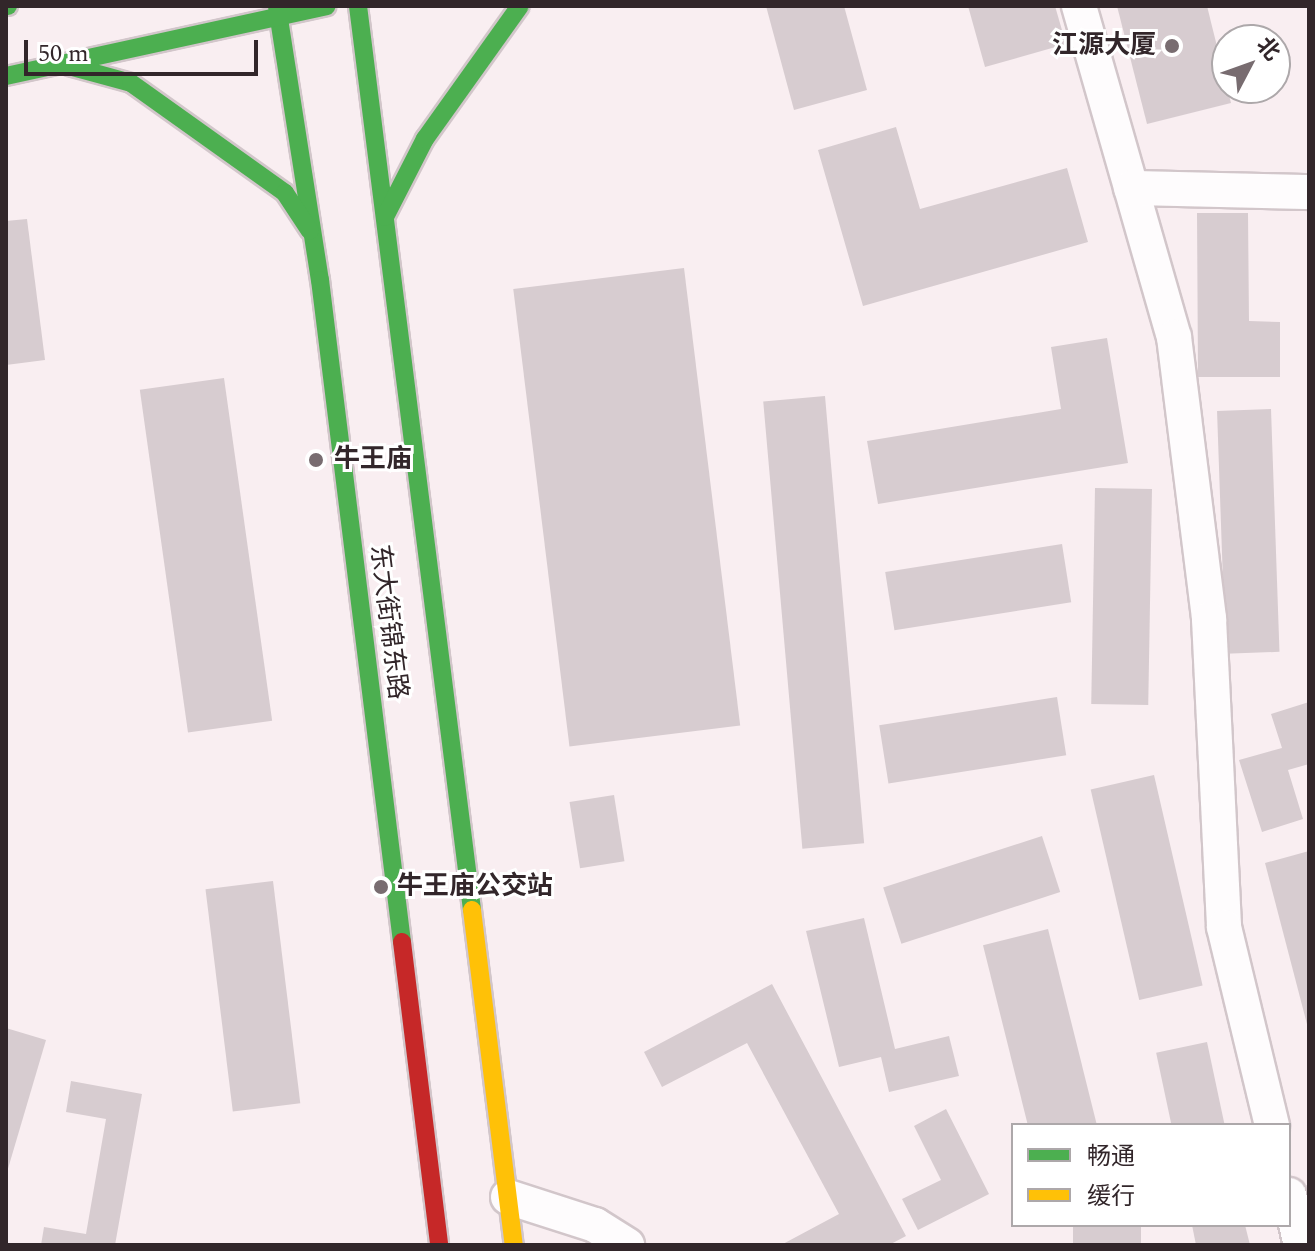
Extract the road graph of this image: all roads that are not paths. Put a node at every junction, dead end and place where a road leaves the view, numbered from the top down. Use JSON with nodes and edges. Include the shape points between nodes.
{"nodes":[{"id":1,"x":326,"y":6,"type":"edge"},
{"id":2,"x":358,"y":6,"type":"edge"},
{"id":3,"x":520,"y":6,"type":"edge"},
{"id":4,"x":1079,"y":6,"type":"edge"},
{"id":5,"x":278,"y":12,"type":"edge"},
{"id":6,"x":63,"y":64,"type":"junction"},
{"id":7,"x":6,"y":76,"type":"edge"},
{"id":8,"x":1131,"y":188,"type":"junction"},
{"id":9,"x":1309,"y":192,"type":"edge"},
{"id":10,"x":385,"y":217,"type":"junction"},
{"id":11,"x":312,"y":234,"type":"junction"},
{"id":12,"x":1272,"y":1123,"type":"edge"},
{"id":13,"x":508,"y":1197,"type":"junction"},
{"id":14,"x":1291,"y":1203,"type":"edge"},
{"id":15,"x":439,"y":1245,"type":"edge"},
{"id":16,"x":514,"y":1245,"type":"edge"},
{"id":17,"x":627,"y":1245,"type":"edge"},
{"id":18,"x":1301,"y":1245,"type":"edge"}],
"edges":[{"from":1,"to":5,"type":"main road"},
{"from":2,"to":10,"type":"main road","name":"东大街锦东路"},
{"from":3,"to":10,"type":"main road","via":[[425,139]]},
{"from":4,"to":8,"type":"street"},
{"from":5,"to":6,"type":"main road"},
{"from":5,"to":11,"type":"main road","name":"东大街锦东路"},
{"from":6,"to":7,"type":"main road"},
{"from":6,"to":11,"type":"main road","via":[[131,83],[285,193]]},
{"from":8,"to":9,"type":"street"},
{"from":8,"to":12,"type":"street","via":[[1174,337],[1209,619],[1224,927]]},
{"from":10,"to":13,"type":"main road","name":"东大街锦东路"},
{"from":11,"to":15,"type":"main road","name":"东大街锦东路"},
{"from":13,"to":16,"type":"main road","name":"东大街锦东路"},
{"from":13,"to":17,"type":"street","via":[[595,1225]]},
{"from":14,"to":18,"type":"street"}]}
